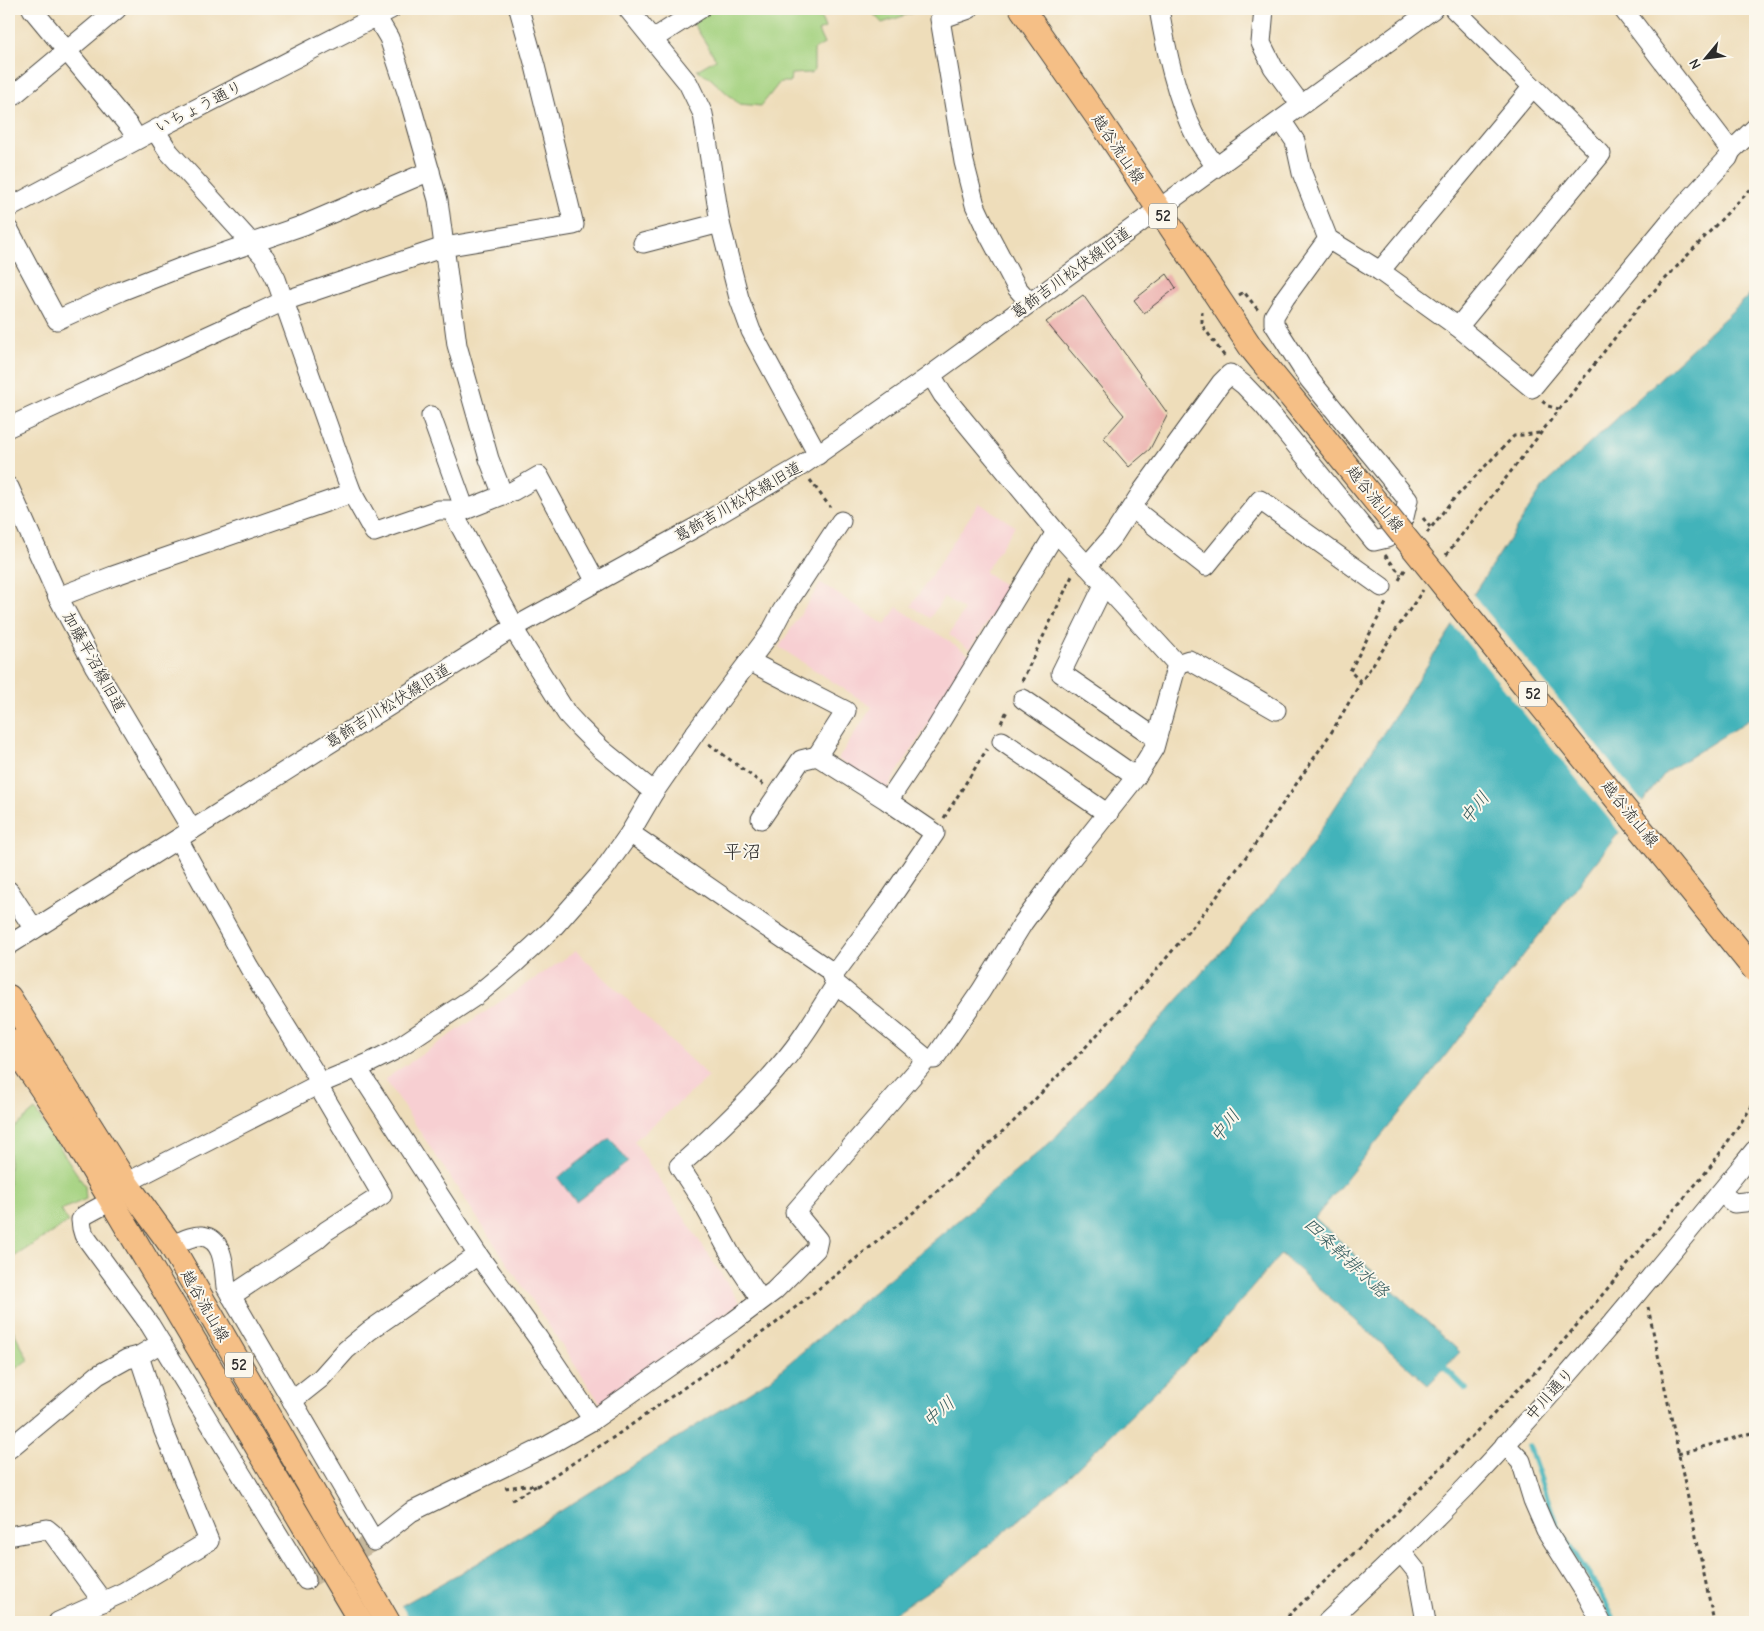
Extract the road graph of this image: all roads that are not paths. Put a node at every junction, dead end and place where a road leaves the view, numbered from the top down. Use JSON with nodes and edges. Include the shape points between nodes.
{"nodes":[{"id":1,"x":32,"y":9,"type":"edge"},
{"id":2,"x":117,"y":9,"type":"edge"},
{"id":3,"x":519,"y":9,"type":"edge"},
{"id":4,"x":628,"y":9,"type":"edge"},
{"id":5,"x":700,"y":9,"type":"edge"},
{"id":6,"x":969,"y":9,"type":"edge"},
{"id":7,"x":1022,"y":9,"type":"edge"},
{"id":8,"x":1159,"y":9,"type":"edge"},
{"id":9,"x":1264,"y":9,"type":"edge"},
{"id":10,"x":1434,"y":9,"type":"edge"},
{"id":11,"x":1454,"y":9,"type":"edge"},
{"id":12,"x":1623,"y":9,"type":"edge"},
{"id":13,"x":384,"y":13,"type":"edge"},
{"id":14,"x":653,"y":39,"type":"junction"},
{"id":15,"x":67,"y":51,"type":"junction"},
{"id":16,"x":1532,"y":88,"type":"junction"},
{"id":17,"x":9,"y":99,"type":"edge"},
{"id":18,"x":1301,"y":105,"type":"junction"},
{"id":19,"x":1282,"y":120,"type":"junction"},
{"id":20,"x":1755,"y":128,"type":"edge"},
{"id":21,"x":155,"y":130,"type":"junction"},
{"id":22,"x":137,"y":139,"type":"junction"},
{"id":23,"x":1731,"y":151,"type":"junction"},
{"id":24,"x":1216,"y":168,"type":"junction"},
{"id":25,"x":430,"y":171,"type":"junction"},
{"id":26,"x":9,"y":208,"type":"edge"},
{"id":27,"x":1159,"y":209,"type":"junction"},
{"id":28,"x":720,"y":223,"type":"junction"},
{"id":29,"x":9,"y":230,"type":"edge"},
{"id":30,"x":1328,"y":239,"type":"junction"},
{"id":31,"x":252,"y":243,"type":"junction"},
{"id":32,"x":643,"y":243,"type":"dead end"},
{"id":33,"x":444,"y":247,"type":"junction"},
{"id":34,"x":1380,"y":271,"type":"junction"},
{"id":35,"x":284,"y":301,"type":"junction"},
{"id":36,"x":1030,"y":303,"type":"junction"},
{"id":37,"x":1458,"y":327,"type":"junction"},
{"id":38,"x":931,"y":375,"type":"junction"},
{"id":39,"x":431,"y":416,"type":"dead end"},
{"id":40,"x":9,"y":427,"type":"edge"},
{"id":41,"x":818,"y":455,"type":"junction"},
{"id":42,"x":9,"y":487,"type":"edge"},
{"id":43,"x":352,"y":493,"type":"junction"},
{"id":44,"x":503,"y":495,"type":"junction"},
{"id":45,"x":1132,"y":508,"type":"junction"},
{"id":46,"x":458,"y":511,"type":"junction"},
{"id":47,"x":841,"y":521,"type":"road end"},
{"id":48,"x":1056,"y":532,"type":"junction"},
{"id":49,"x":1087,"y":566,"type":"junction"},
{"id":50,"x":596,"y":582,"type":"junction"},
{"id":51,"x":1104,"y":585,"type":"junction"},
{"id":52,"x":1382,"y":587,"type":"dead end"},
{"id":53,"x":58,"y":597,"type":"junction"},
{"id":54,"x":514,"y":627,"type":"junction"},
{"id":55,"x":749,"y":661,"type":"junction"},
{"id":56,"x":1177,"y":664,"type":"junction"},
{"id":57,"x":1023,"y":700,"type":"dead end"},
{"id":58,"x":1276,"y":710,"type":"dead end"},
{"id":59,"x":1156,"y":738,"type":"junction"},
{"id":60,"x":1002,"y":741,"type":"dead end"},
{"id":61,"x":817,"y":756,"type":"junction"},
{"id":62,"x":1136,"y":778,"type":"junction"},
{"id":63,"x":654,"y":792,"type":"junction"},
{"id":64,"x":888,"y":802,"type":"junction"},
{"id":65,"x":1108,"y":814,"type":"junction"},
{"id":66,"x":761,"y":818,"type":"dead end"},
{"id":67,"x":630,"y":833,"type":"junction"},
{"id":68,"x":185,"y":834,"type":"junction"},
{"id":69,"x":9,"y":891,"type":"edge"},
{"id":70,"x":34,"y":929,"type":"junction"},
{"id":71,"x":9,"y":945,"type":"edge"},
{"id":72,"x":1755,"y":970,"type":"edge"},
{"id":73,"x":834,"y":980,"type":"junction"},
{"id":74,"x":9,"y":998,"type":"edge"},
{"id":75,"x":9,"y":1040,"type":"edge"},
{"id":76,"x":927,"y":1059,"type":"junction"},
{"id":77,"x":356,"y":1068,"type":"junction"},
{"id":78,"x":319,"y":1083,"type":"junction"},
{"id":79,"x":1755,"y":1150,"type":"edge"},
{"id":80,"x":126,"y":1183,"type":"junction"},
{"id":81,"x":1720,"y":1193,"type":"junction"},
{"id":82,"x":111,"y":1201,"type":"junction"},
{"id":83,"x":1755,"y":1201,"type":"edge"},
{"id":84,"x":171,"y":1245,"type":"junction"},
{"id":85,"x":478,"y":1255,"type":"junction"},
{"id":86,"x":231,"y":1296,"type":"junction"},
{"id":87,"x":761,"y":1300,"type":"junction"},
{"id":88,"x":162,"y":1343,"type":"junction"},
{"id":89,"x":139,"y":1356,"type":"junction"},
{"id":90,"x":292,"y":1401,"type":"junction"},
{"id":91,"x":593,"y":1420,"type":"junction"},
{"id":92,"x":1505,"y":1444,"type":"junction"},
{"id":93,"x":9,"y":1449,"type":"edge"},
{"id":94,"x":9,"y":1536,"type":"edge"},
{"id":95,"x":1401,"y":1552,"type":"junction"},
{"id":96,"x":306,"y":1580,"type":"dead end"},
{"id":97,"x":102,"y":1602,"type":"junction"},
{"id":98,"x":58,"y":1622,"type":"edge"},
{"id":99,"x":361,"y":1622,"type":"edge"},
{"id":100,"x":388,"y":1622,"type":"edge"},
{"id":101,"x":1327,"y":1622,"type":"edge"},
{"id":102,"x":1426,"y":1622,"type":"edge"},
{"id":103,"x":1601,"y":1622,"type":"edge"}],
"edges":[{"from":1,"to":15,"type":"street"},
{"from":2,"to":15,"type":"street"},
{"from":3,"to":33,"type":"street","via":[[574,225]]},
{"from":4,"to":14,"type":"street"},
{"from":5,"to":14,"type":"street"},
{"from":6,"to":36,"type":"street","via":[[940,18],[964,162],[975,205],[989,235],[1017,288]]},
{"from":7,"to":27,"type":"main road","name":"越谷流山線","number":"52"},
{"from":8,"to":24,"type":"street","via":[[1181,98],[1195,135]]},
{"from":9,"to":18,"type":"street","via":[[1261,43],[1273,67]]},
{"from":10,"to":18,"type":"street","name":"葛飾吉川松伏線旧道"},
{"from":11,"to":16,"type":"street"},
{"from":12,"to":23,"type":"street"},
{"from":13,"to":21,"type":"street","name":"いちょう通り"},
{"from":13,"to":25,"type":"street"},
{"from":14,"to":28,"type":"street","via":[[688,83],[703,114]]},
{"from":15,"to":17,"type":"street"},
{"from":15,"to":22,"type":"street"},
{"from":16,"to":34,"type":"street"},
{"from":16,"to":37,"type":"street","via":[[1601,154]]},
{"from":18,"to":19,"type":"street","name":"葛飾吉川松伏線旧道"},
{"from":19,"to":24,"type":"street","name":"葛飾吉川松伏線旧道"},
{"from":19,"to":30,"type":"street","via":[[1295,141],[1302,173]]},
{"from":20,"to":23,"type":"street"},
{"from":21,"to":22,"type":"street","name":"いちょう通り"},
{"from":21,"to":31,"type":"street","via":[[169,152]]},
{"from":22,"to":26,"type":"street","name":"いちょう通り"},
{"from":23,"to":37,"type":"street","via":[[1532,388]]},
{"from":24,"to":27,"type":"street","name":"葛飾吉川松伏線旧道"},
{"from":25,"to":31,"type":"street"},
{"from":25,"to":33,"type":"street","via":[[438,200]]},
{"from":27,"to":36,"type":"street","name":"葛飾吉川松伏線旧道"},
{"from":27,"to":72,"type":"main road","name":"越谷流山線","number":"52","bridge":true,"via":[[1252,349]]},
{"from":28,"to":32,"type":"street"},
{"from":28,"to":41,"type":"street","via":[[751,331]]},
{"from":29,"to":31,"type":"street","via":[[57,320],[146,281]]},
{"from":30,"to":34,"type":"street"},
{"from":30,"to":45,"type":"street","via":[[1285,298],[1274,316],[1274,324],[1308,379],[1408,500],[1404,517],[1387,538],[1374,541],[1264,406],[1233,377],[1221,383]]},
{"from":31,"to":35,"type":"street","via":[[265,258]]},
{"from":33,"to":35,"type":"street"},
{"from":33,"to":44,"type":"street","via":[[457,345],[489,459]]},
{"from":34,"to":37,"type":"street"},
{"from":35,"to":40,"type":"street"},
{"from":35,"to":43,"type":"street"},
{"from":36,"to":38,"type":"street","name":"葛飾吉川松伏線旧道"},
{"from":38,"to":41,"type":"street","name":"葛飾吉川松伏線旧道"},
{"from":38,"to":48,"type":"street","via":[[970,429]]},
{"from":39,"to":46,"type":"street"},
{"from":41,"to":50,"type":"street","name":"葛飾吉川松伏線旧道"},
{"from":42,"to":53,"type":"street","name":"加藤平沼線旧道"},
{"from":43,"to":46,"type":"street","via":[[374,532],[438,510]]},
{"from":43,"to":53,"type":"street"},
{"from":44,"to":46,"type":"street"},
{"from":44,"to":50,"type":"street","via":[[539,476]]},
{"from":45,"to":49,"type":"street"},
{"from":45,"to":52,"type":"street","via":[[1206,566],[1260,500]]},
{"from":46,"to":54,"type":"street"},
{"from":47,"to":55,"type":"street"},
{"from":48,"to":49,"type":"street"},
{"from":48,"to":64,"type":"street"},
{"from":49,"to":51,"type":"street"},
{"from":50,"to":54,"type":"street","name":"葛飾吉川松伏線旧道"},
{"from":51,"to":56,"type":"street"},
{"from":51,"to":59,"type":"street","via":[[1060,673]]},
{"from":53,"to":68,"type":"street","name":"加藤平沼線旧道"},
{"from":54,"to":63,"type":"street","via":[[567,714],[601,749]]},
{"from":54,"to":68,"type":"street","name":"葛飾吉川松伏線旧道"},
{"from":55,"to":61,"type":"street","via":[[846,711]]},
{"from":55,"to":63,"type":"street"},
{"from":56,"to":58,"type":"street","via":[[1189,660]]},
{"from":56,"to":59,"type":"street"},
{"from":57,"to":62,"type":"street"},
{"from":59,"to":62,"type":"street","via":[[1154,748]]},
{"from":60,"to":65,"type":"street"},
{"from":61,"to":64,"type":"street"},
{"from":61,"to":66,"type":"street","via":[[801,760]]},
{"from":62,"to":65,"type":"street"},
{"from":63,"to":67,"type":"street"},
{"from":64,"to":73,"type":"street","via":[[934,833]]},
{"from":65,"to":76,"type":"street","via":[[1059,874],[934,1059]]},
{"from":67,"to":73,"type":"street","via":[[829,970]]},
{"from":67,"to":77,"type":"street","via":[[584,894],[514,964],[477,995],[393,1051]]},
{"from":68,"to":70,"type":"street","name":"葛飾吉川松伏線旧道"},
{"from":68,"to":78,"type":"street","name":"加藤平沼線旧道","via":[[249,967]]},
{"from":69,"to":70,"type":"street"},
{"from":70,"to":71,"type":"street","name":"葛飾吉川松伏線旧道"},
{"from":73,"to":76,"type":"street"},
{"from":73,"to":87,"type":"street","via":[[804,1034],[782,1063],[679,1166]]},
{"from":74,"to":80,"type":"main road","name":"越谷流山線","number":"52"},
{"from":75,"to":82,"type":"main road","name":"越谷流山線","number":"52","via":[[67,1126]]},
{"from":76,"to":87,"type":"street","via":[[794,1212],[818,1240],[816,1249]]},
{"from":77,"to":78,"type":"street"},
{"from":77,"to":85,"type":"street"},
{"from":78,"to":80,"type":"street"},
{"from":78,"to":86,"type":"street","name":"加藤平沼線旧道","via":[[382,1195]]},
{"from":79,"to":81,"type":"street","name":"中川通り"},
{"from":80,"to":84,"type":"main road","name":"越谷流山線","number":"52"},
{"from":81,"to":83,"type":"street","via":[[1734,1203]]},
{"from":81,"to":92,"type":"street","name":"中川通り","via":[[1641,1290]]},
{"from":82,"to":88,"type":"street","via":[[82,1220],[84,1235]]},
{"from":82,"to":99,"type":"main road","name":"越谷流山線","number":"52"},
{"from":84,"to":86,"type":"street","via":[[201,1236],[211,1239],[224,1260],[226,1287]]},
{"from":84,"to":100,"type":"main road","name":"越谷流山線","number":"52"},
{"from":85,"to":90,"type":"street","via":[[369,1331]]},
{"from":85,"to":91,"type":"street"},
{"from":86,"to":90,"type":"street"},
{"from":87,"to":91,"type":"street"},
{"from":88,"to":89,"type":"street"},
{"from":88,"to":96,"type":"street"},
{"from":89,"to":93,"type":"street","via":[[98,1375]]},
{"from":89,"to":97,"type":"street","via":[[163,1429],[209,1541]]},
{"from":90,"to":91,"type":"street","via":[[374,1541],[411,1512]]},
{"from":92,"to":95,"type":"street","name":"中川通り"},
{"from":92,"to":103,"type":"street","via":[[1521,1461],[1546,1530]]},
{"from":94,"to":97,"type":"street","via":[[47,1529]]},
{"from":95,"to":101,"type":"street","name":"中川通り"},
{"from":95,"to":102,"type":"street","via":[[1417,1572]]},
{"from":97,"to":98,"type":"street"}]}
